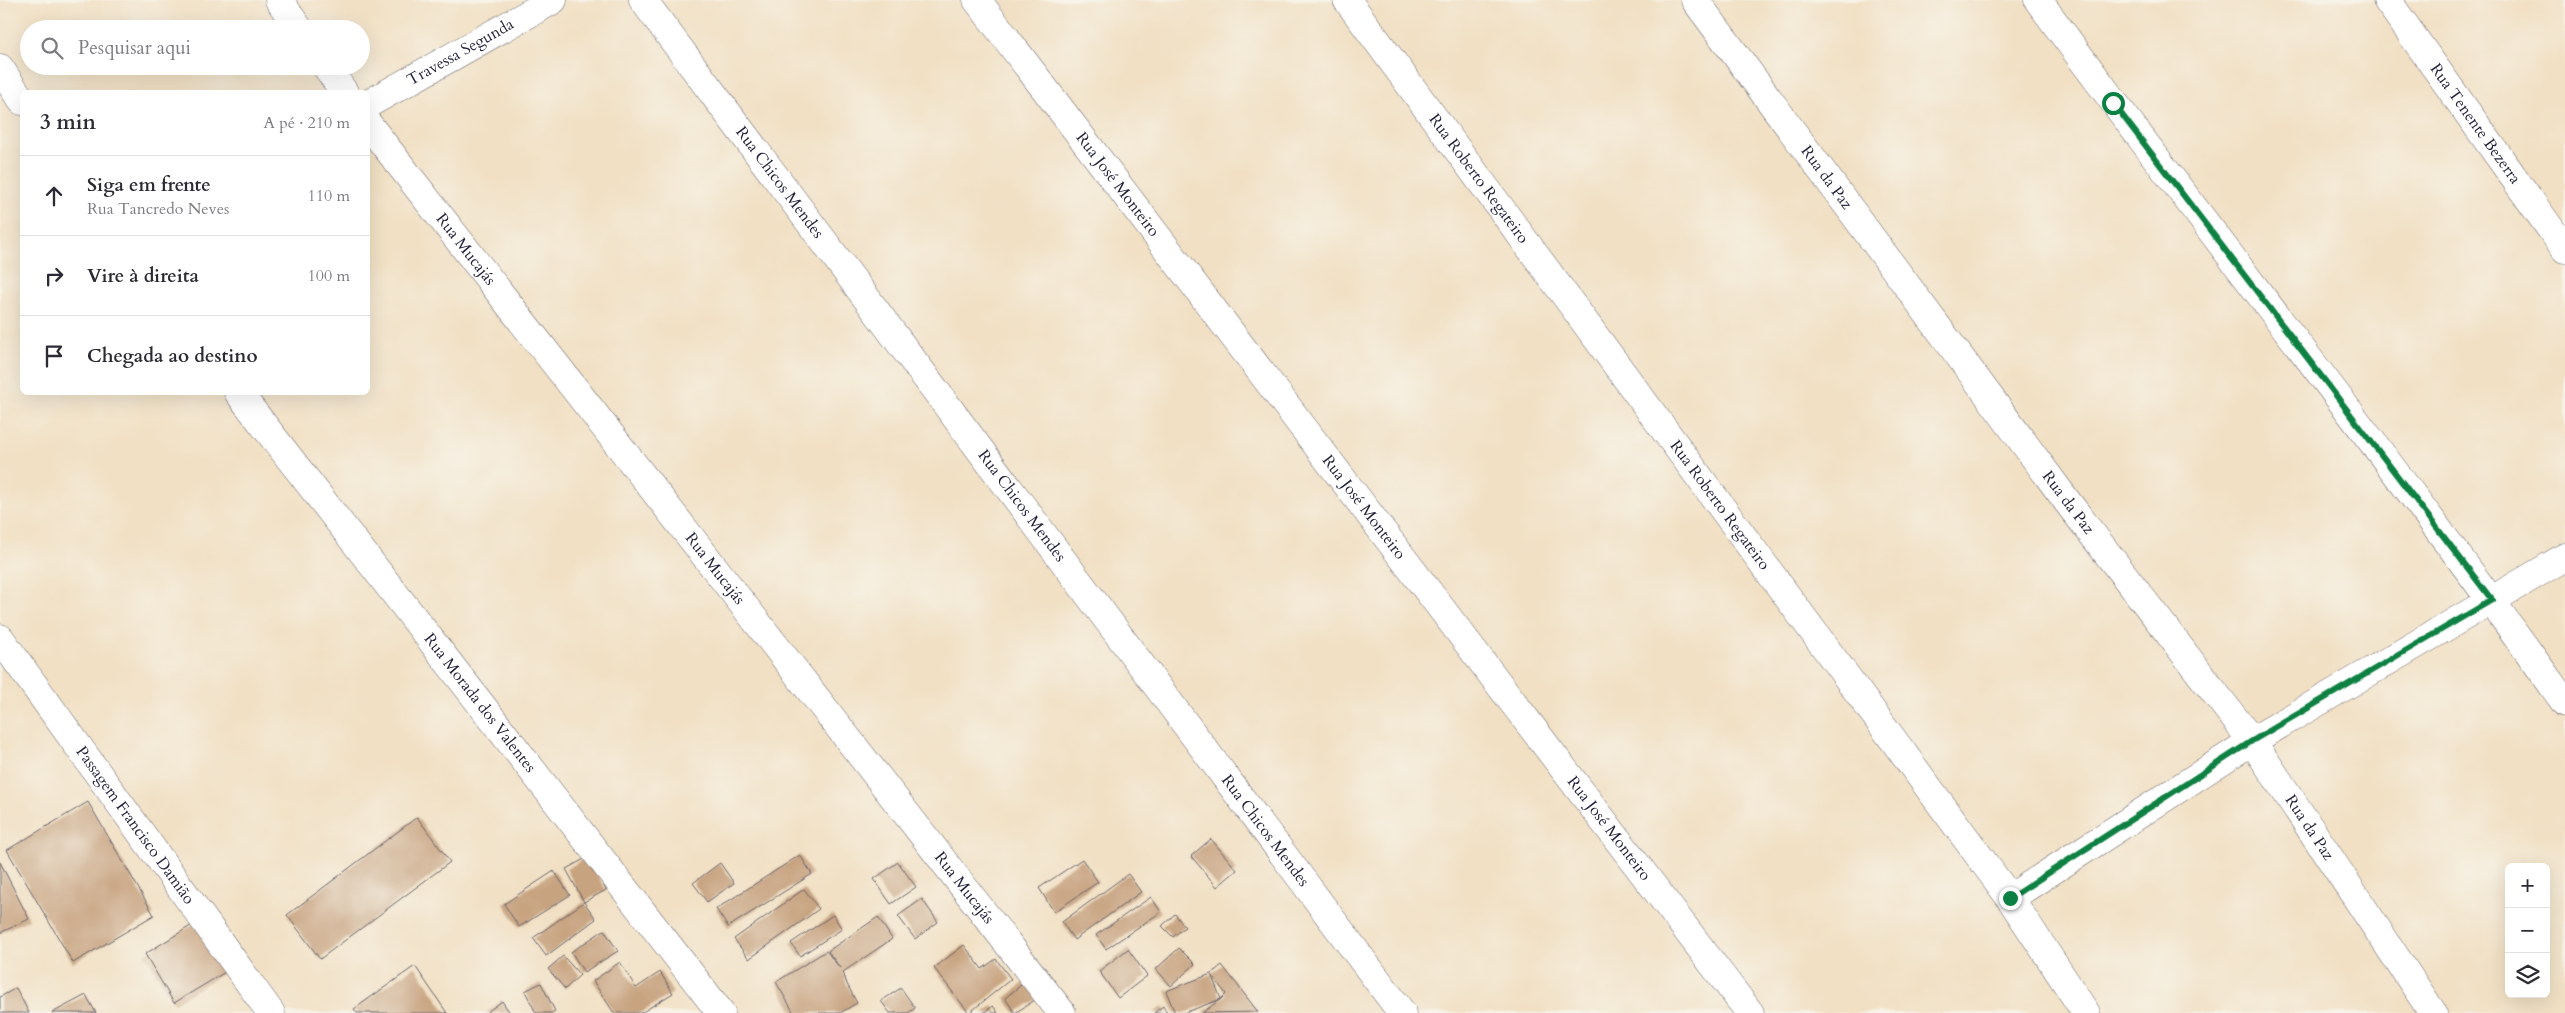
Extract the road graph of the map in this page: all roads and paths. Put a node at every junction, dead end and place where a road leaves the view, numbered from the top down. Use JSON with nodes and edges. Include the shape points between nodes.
{"nodes":[{"id":1,"x":279,"y":0,"type":"edge"},
{"id":2,"x":553,"y":0,"type":"edge"},
{"id":3,"x":643,"y":0,"type":"edge"},
{"id":4,"x":977,"y":0,"type":"edge"},
{"id":5,"x":1347,"y":0,"type":"edge"},
{"id":6,"x":1695,"y":0,"type":"edge"},
{"id":7,"x":2038,"y":0,"type":"edge"},
{"id":8,"x":2387,"y":0,"type":"edge"},
{"id":9,"x":293,"y":20,"type":"edge"},
{"id":10,"x":0,"y":68,"type":"edge"},
{"id":11,"x":332,"y":75,"type":"edge"},
{"id":12,"x":343,"y":90,"type":"edge"},
{"id":13,"x":20,"y":98,"type":"edge"},
{"id":14,"x":370,"y":103,"type":"edge"},
{"id":15,"x":370,"y":127,"type":"edge"},
{"id":16,"x":2565,"y":249,"type":"edge"},
{"id":17,"x":240,"y":395,"type":"edge"},
{"id":18,"x":2565,"y":557,"type":"edge"},
{"id":19,"x":2492,"y":600,"type":"junction"},
{"id":20,"x":0,"y":638,"type":"edge"},
{"id":21,"x":2565,"y":703,"type":"edge"},
{"id":22,"x":2252,"y":741,"type":"junction"},
{"id":23,"x":2010,"y":898,"type":"junction"},
{"id":24,"x":271,"y":1013,"type":"edge"},
{"id":25,"x":721,"y":1013,"type":"edge"},
{"id":26,"x":1062,"y":1013,"type":"edge"},
{"id":27,"x":1402,"y":1013,"type":"edge"},
{"id":28,"x":1750,"y":1013,"type":"edge"},
{"id":29,"x":2086,"y":1013,"type":"edge"},
{"id":30,"x":2433,"y":1013,"type":"edge"}],
"edges":[{"from":1,"to":9,"type":"street"},
{"from":2,"to":14,"type":"street","name":"Travessa Segunda"},
{"from":3,"to":27,"type":"street","name":"Rua Chicos Mendes"},
{"from":4,"to":28,"type":"street","name":"Rua José Monteiro"},
{"from":5,"to":23,"type":"street","name":"Rua Roberto Regateiro"},
{"from":6,"to":22,"type":"street","name":"Rua da Paz","via":[[2069,504]]},
{"from":7,"to":19,"type":"street"},
{"from":8,"to":16,"type":"street","name":"Rua Tenente Bezerra"},
{"from":10,"to":13,"type":"street"},
{"from":11,"to":12,"type":"street"},
{"from":15,"to":26,"type":"street","name":"Rua Mucajás"},
{"from":17,"to":25,"type":"street","name":"Rua Morada dos Valentes"},
{"from":18,"to":19,"type":"street"},
{"from":19,"to":21,"type":"street"},
{"from":19,"to":22,"type":"street"},
{"from":20,"to":24,"type":"street","name":"Passagem Francisco Damião"},
{"from":22,"to":23,"type":"street"},
{"from":22,"to":30,"type":"street","name":"Rua da Paz"},
{"from":23,"to":29,"type":"street","name":"Rua Roberto Regateiro"}]}
